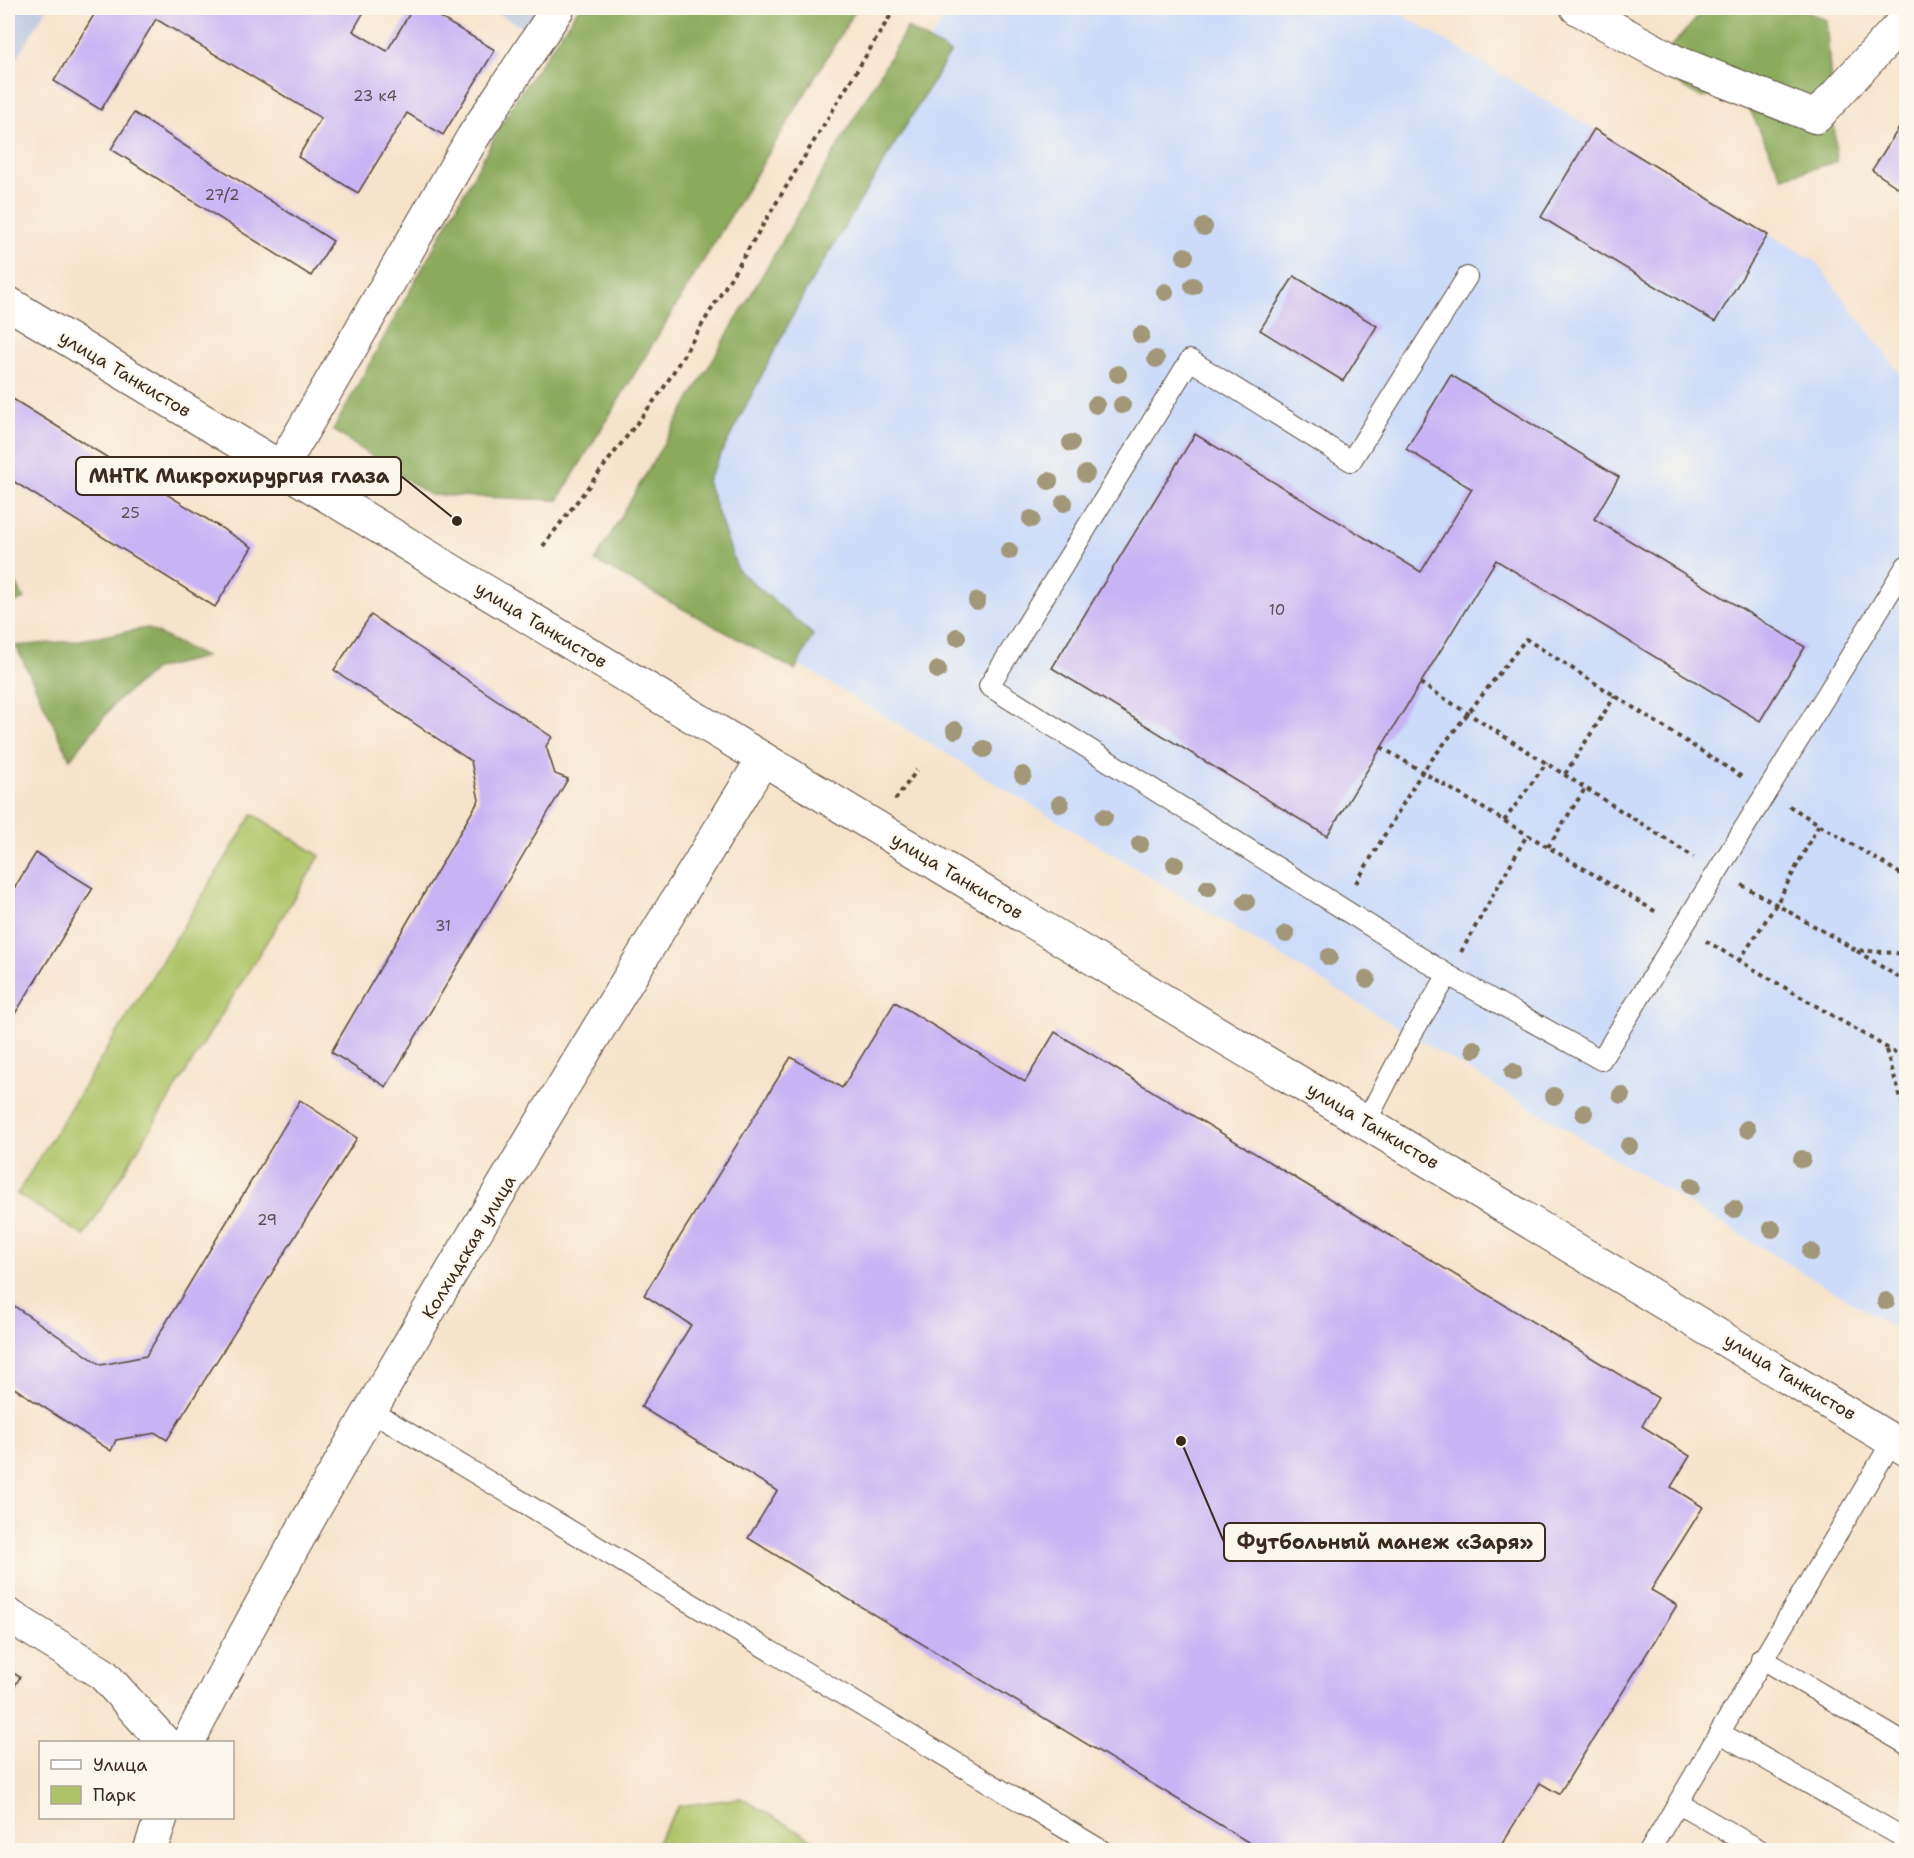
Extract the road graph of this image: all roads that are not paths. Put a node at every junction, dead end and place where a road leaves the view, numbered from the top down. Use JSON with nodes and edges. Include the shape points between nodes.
{"nodes":[{"id":1,"x":558,"y":8,"type":"edge"},
{"id":2,"x":1577,"y":8,"type":"edge"},
{"id":3,"x":1906,"y":19,"type":"edge"},
{"id":4,"x":1467,"y":277,"type":"dead end"},
{"id":5,"x":8,"y":303,"type":"edge"},
{"id":6,"x":281,"y":468,"type":"junction"},
{"id":7,"x":1906,"y":566,"type":"edge"},
{"id":8,"x":763,"y":759,"type":"junction"},
{"id":9,"x":1448,"y":975,"type":"junction"},
{"id":10,"x":1366,"y":1122,"type":"junction"},
{"id":11,"x":370,"y":1410,"type":"junction"},
{"id":12,"x":1900,"y":1444,"type":"edge"},
{"id":13,"x":8,"y":1615,"type":"edge"},
{"id":14,"x":1761,"y":1658,"type":"junction"},
{"id":15,"x":1720,"y":1733,"type":"junction"},
{"id":16,"x":162,"y":1741,"type":"edge"},
{"id":17,"x":189,"y":1741,"type":"edge"},
{"id":18,"x":1906,"y":1744,"type":"edge"},
{"id":19,"x":1678,"y":1803,"type":"junction"},
{"id":20,"x":161,"y":1819,"type":"edge"},
{"id":21,"x":1906,"y":1839,"type":"edge"},
{"id":22,"x":150,"y":1851,"type":"edge"},
{"id":23,"x":1101,"y":1851,"type":"edge"},
{"id":24,"x":1650,"y":1851,"type":"edge"},
{"id":25,"x":1760,"y":1851,"type":"edge"}],
"edges":[{"from":1,"to":6,"type":"street","via":[[473,137]]},
{"from":2,"to":3,"type":"street","via":[[1674,61],[1816,117]]},
{"from":4,"to":9,"type":"lane","via":[[1351,461],[1190,360],[989,686]]},
{"from":5,"to":6,"type":"street","name":"улица Танкистов"},
{"from":6,"to":8,"type":"street","name":"улица Танкистов"},
{"from":7,"to":9,"type":"lane","via":[[1601,1059]]},
{"from":8,"to":10,"type":"street","name":"улица Танкистов"},
{"from":8,"to":11,"type":"street","name":"Колхидская улица"},
{"from":9,"to":10,"type":"lane","via":[[1411,1035]]},
{"from":10,"to":12,"type":"street","name":"улица Танкистов"},
{"from":11,"to":17,"type":"street","name":"Колхидская улица"},
{"from":11,"to":23,"type":"lane"},
{"from":12,"to":14,"type":"lane"},
{"from":13,"to":16,"type":"street","via":[[103,1674]]},
{"from":14,"to":15,"type":"lane"},
{"from":14,"to":18,"type":"lane"},
{"from":15,"to":19,"type":"lane"},
{"from":15,"to":21,"type":"lane"},
{"from":19,"to":24,"type":"lane"},
{"from":19,"to":25,"type":"lane"},
{"from":20,"to":22,"type":"street"}]}
